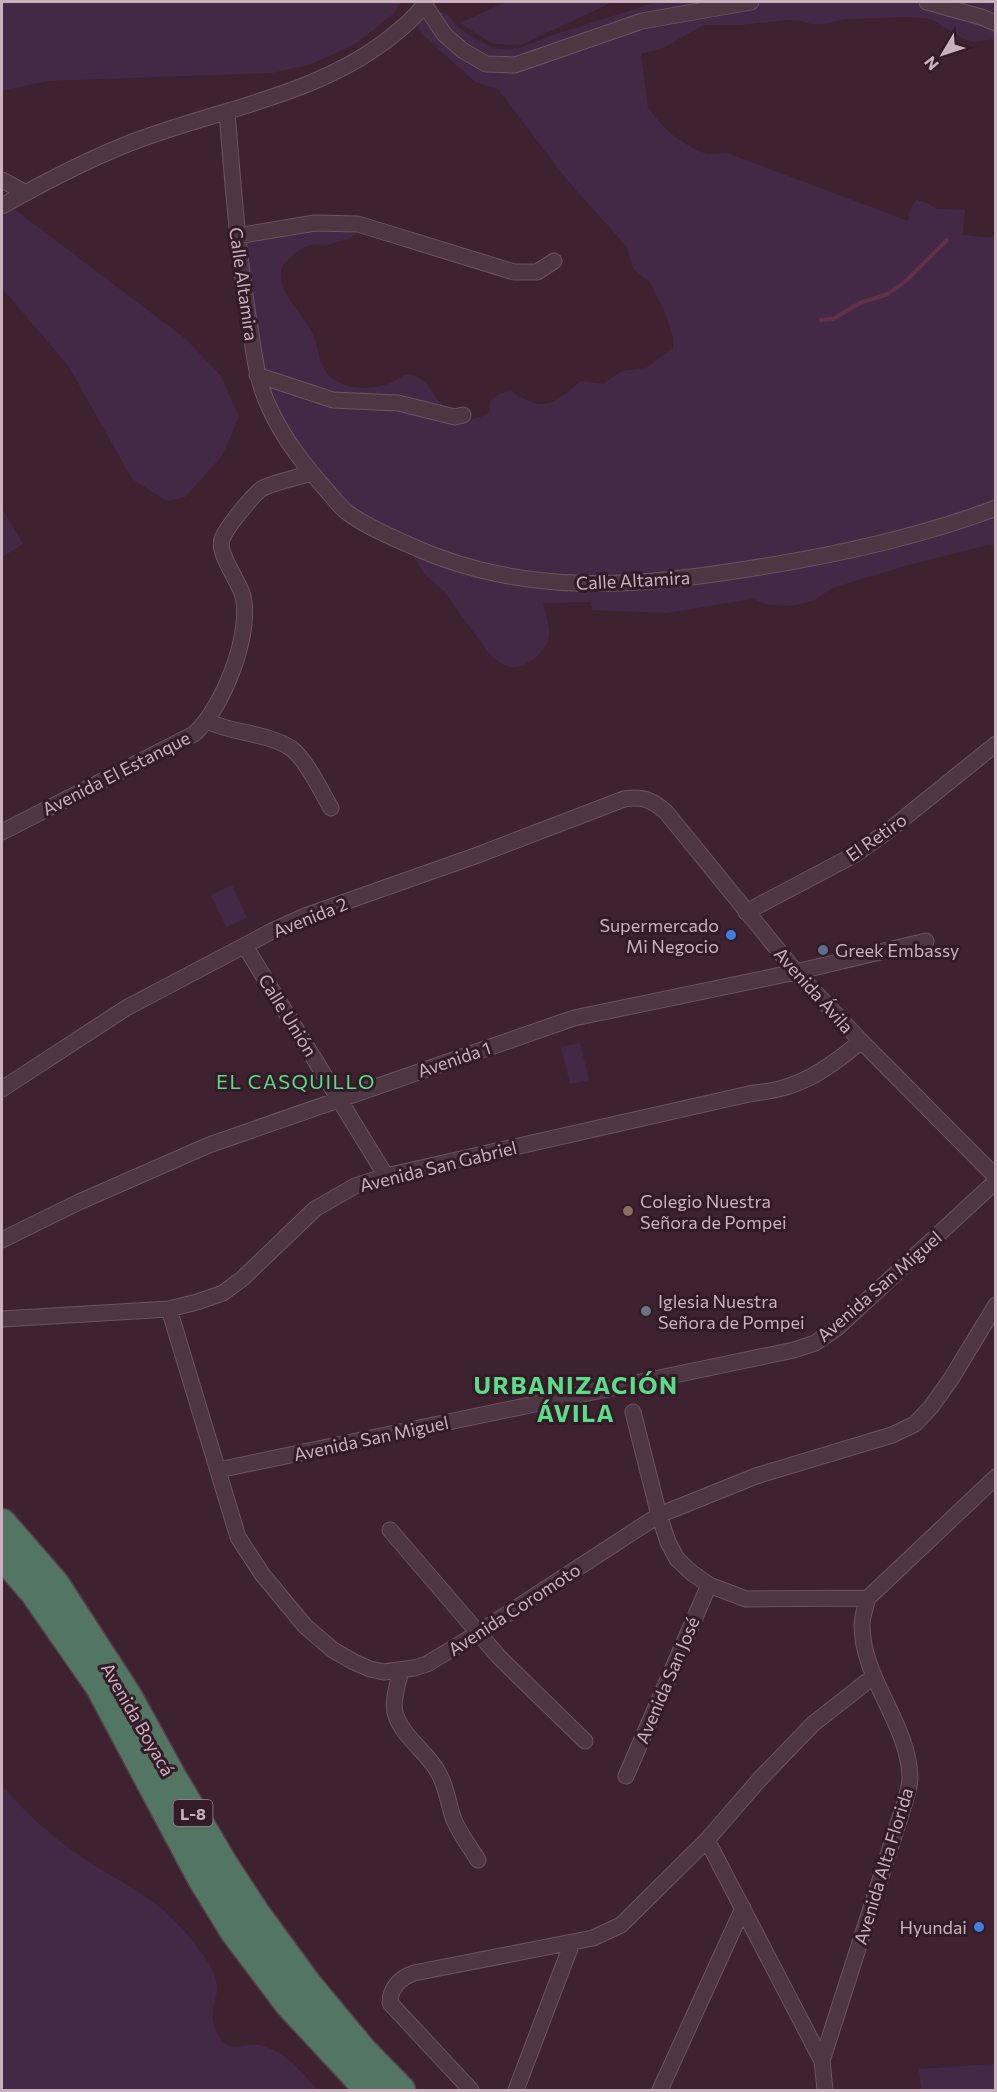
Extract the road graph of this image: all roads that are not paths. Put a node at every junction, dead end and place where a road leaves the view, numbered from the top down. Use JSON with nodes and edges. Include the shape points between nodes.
{"nodes":[{"id":1,"x":751,"y":2,"type":"edge"},
{"id":2,"x":927,"y":2,"type":"edge"},
{"id":3,"x":425,"y":3,"type":"edge"},
{"id":4,"x":996,"y":23,"type":"edge"},
{"id":5,"x":227,"y":112,"type":"junction"},
{"id":6,"x":2,"y":180,"type":"edge"},
{"id":7,"x":26,"y":193,"type":"junction"},
{"id":8,"x":2,"y":206,"type":"edge"},
{"id":9,"x":237,"y":236,"type":"junction"},
{"id":10,"x":554,"y":261,"type":"dead end"},
{"id":11,"x":257,"y":375,"type":"junction"},
{"id":12,"x":463,"y":415,"type":"dead end"},
{"id":13,"x":312,"y":473,"type":"junction"},
{"id":14,"x":996,"y":508,"type":"edge"},
{"id":15,"x":207,"y":721,"type":"junction"},
{"id":16,"x":996,"y":744,"type":"edge"},
{"id":17,"x":643,"y":797,"type":"joint"},
{"id":18,"x":331,"y":808,"type":"dead end"},
{"id":19,"x":2,"y":832,"type":"edge"},
{"id":20,"x":746,"y":912,"type":"junction"},
{"id":21,"x":926,"y":941,"type":"dead end"},
{"id":22,"x":245,"y":946,"type":"junction"},
{"id":23,"x":796,"y":972,"type":"junction"},
{"id":24,"x":861,"y":1041,"type":"junction"},
{"id":25,"x":2,"y":1089,"type":"edge"},
{"id":26,"x":339,"y":1098,"type":"junction"},
{"id":27,"x":386,"y":1176,"type":"junction"},
{"id":28,"x":996,"y":1179,"type":"edge"},
{"id":29,"x":2,"y":1240,"type":"edge"},
{"id":30,"x":996,"y":1305,"type":"edge"},
{"id":31,"x":169,"y":1310,"type":"junction"},
{"id":32,"x":2,"y":1319,"type":"edge"},
{"id":33,"x":633,"y":1412,"type":"dead end"},
{"id":34,"x":218,"y":1470,"type":"junction"},
{"id":35,"x":996,"y":1477,"type":"edge"},
{"id":36,"x":659,"y":1515,"type":"junction"},
{"id":37,"x":2,"y":1523,"type":"edge"},
{"id":38,"x":390,"y":1530,"type":"dead end"},
{"id":39,"x":2,"y":1555,"type":"edge"},
{"id":40,"x":709,"y":1585,"type":"junction"},
{"id":41,"x":868,"y":1598,"type":"junction"},
{"id":42,"x":478,"y":1633,"type":"junction"},
{"id":43,"x":401,"y":1670,"type":"junction"},
{"id":44,"x":874,"y":1676,"type":"junction"},
{"id":45,"x":585,"y":1741,"type":"dead end"},
{"id":46,"x":626,"y":1776,"type":"dead end"},
{"id":47,"x":706,"y":1840,"type":"junction"},
{"id":48,"x":478,"y":1860,"type":"dead end"},
{"id":49,"x":742,"y":1908,"type":"junction"},
{"id":50,"x":572,"y":1943,"type":"junction"},
{"id":51,"x":822,"y":2061,"type":"junction"},
{"id":52,"x":369,"y":2091,"type":"edge"},
{"id":53,"x":401,"y":2091,"type":"edge"},
{"id":54,"x":471,"y":2091,"type":"edge"},
{"id":55,"x":516,"y":2091,"type":"edge"},
{"id":56,"x":660,"y":2091,"type":"edge"},
{"id":57,"x":825,"y":2091,"type":"edge"}],
"edges":[{"from":1,"to":3,"type":"street","via":[[642,21],[516,65],[486,64],[462,50],[444,34]]},
{"from":2,"to":4,"type":"street"},
{"from":3,"to":5,"type":"street","via":[[403,27],[338,72]]},
{"from":5,"to":7,"type":"street","via":[[124,146]]},
{"from":5,"to":9,"type":"street","name":"Calle Altamira"},
{"from":6,"to":7,"type":"street"},
{"from":7,"to":8,"type":"street"},
{"from":9,"to":10,"type":"street","via":[[315,223],[358,224],[514,272],[537,272]]},
{"from":9,"to":11,"type":"street","name":"Calle Altamira"},
{"from":11,"to":12,"type":"street","via":[[333,400],[398,403],[455,417]]},
{"from":11,"to":13,"type":"street","name":"Calle Altamira","via":[[278,425]]},
{"from":13,"to":14,"type":"street","name":"Calle Altamira","via":[[346,512],[440,560],[554,584],[623,584],[790,562],[879,545]]},
{"from":13,"to":15,"type":"street","name":"Avenida El Estanque","via":[[262,488],[222,538],[222,549],[243,597],[245,616],[243,637],[228,680]]},
{"from":15,"to":18,"type":"street","via":[[291,749]]},
{"from":15,"to":19,"type":"street","name":"Avenida El Estanque","via":[[194,734]]},
{"from":16,"to":20,"type":"street","name":"El Retiro","via":[[854,855]]},
{"from":17,"to":20,"type":"street","name":"Avenida Ávila","via":[[666,812]]},
{"from":17,"to":22,"type":"street","name":"Avenida 2","via":[[624,799],[305,916]]},
{"from":20,"to":23,"type":"street","name":"Avenida Ávila"},
{"from":21,"to":23,"type":"street","name":"Avenida 1"},
{"from":22,"to":25,"type":"street","name":"Avenida 2","via":[[126,1008]]},
{"from":22,"to":26,"type":"street","name":"Calle Unión"},
{"from":23,"to":24,"type":"street","name":"Avenida Ávila"},
{"from":23,"to":26,"type":"street","name":"Avenida 1","via":[[574,1018]]},
{"from":24,"to":27,"type":"street","name":"Avenida San Gabriel","via":[[824,1069],[785,1088]]},
{"from":24,"to":28,"type":"street","name":"Avenida Ávila"},
{"from":26,"to":27,"type":"street","name":"Calle Unión"},
{"from":26,"to":29,"type":"street","name":"Avenida 1","via":[[209,1145]]},
{"from":27,"to":31,"type":"street","name":"Avenida San Gabriel","via":[[355,1186],[315,1209],[223,1293]]},
{"from":28,"to":34,"type":"street","name":"Avenida San Miguel","via":[[837,1328],[815,1343]]},
{"from":30,"to":36,"type":"street","name":"Avenida Coromoto","via":[[951,1379],[915,1424],[892,1435],[756,1476]]},
{"from":31,"to":32,"type":"street","name":"Avenida San Gabriel"},
{"from":31,"to":34,"type":"street","name":"Avenida Coromoto"},
{"from":33,"to":36,"type":"street"},
{"from":34,"to":43,"type":"street","name":"Avenida Coromoto","via":[[238,1538],[305,1626],[354,1662],[384,1672]]},
{"from":35,"to":41,"type":"street"},
{"from":36,"to":40,"type":"street","via":[[677,1558]]},
{"from":36,"to":42,"type":"street","name":"Avenida Coromoto"},
{"from":37,"to":53,"type":"highway","name":"Avenida Boyacá","number":"L-8","via":[[55,1584],[127,1695],[256,1914],[315,1993]]},
{"from":38,"to":42,"type":"street"},
{"from":39,"to":52,"type":"highway","name":"Avenida Boyacá","number":"L-8","via":[[34,1592],[100,1687],[202,1879],[234,1931],[289,2004]]},
{"from":40,"to":41,"type":"street","via":[[746,1599]]},
{"from":40,"to":46,"type":"street","name":"Avenida San José"},
{"from":41,"to":44,"type":"street","name":"Avenida Alta Florida","via":[[862,1623],[863,1641]]},
{"from":42,"to":43,"type":"street","name":"Avenida Coromoto","via":[[427,1664]]},
{"from":42,"to":45,"type":"street"},
{"from":43,"to":48,"type":"street","via":[[394,1705],[396,1716],[437,1770],[455,1822]]},
{"from":44,"to":47,"type":"street","via":[[813,1724]]},
{"from":44,"to":51,"type":"street","name":"Avenida Alta Florida","via":[[899,1734],[910,1780]]},
{"from":47,"to":49,"type":"street"},
{"from":47,"to":50,"type":"street","via":[[621,1925]]},
{"from":49,"to":51,"type":"street"},
{"from":49,"to":56,"type":"street"},
{"from":50,"to":54,"type":"street","via":[[414,1973],[400,1981],[390,1994],[390,2003]]},
{"from":50,"to":55,"type":"street"},
{"from":51,"to":57,"type":"street"}]}
